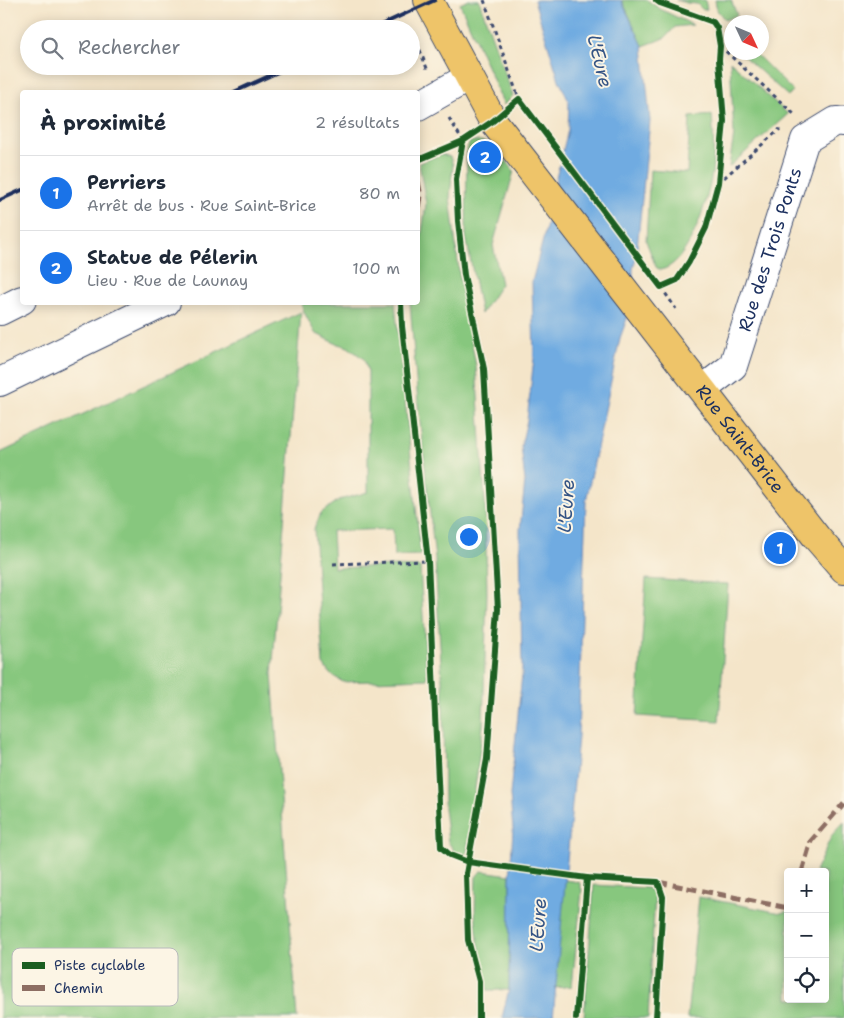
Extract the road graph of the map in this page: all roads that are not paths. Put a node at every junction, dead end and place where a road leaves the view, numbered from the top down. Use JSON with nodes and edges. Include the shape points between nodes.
{"nodes":[{"id":1,"x":428,"y":0,"type":"edge"},
{"id":2,"x":469,"y":77,"type":"junction"},
{"id":3,"x":420,"y":105,"type":"edge"},
{"id":4,"x":844,"y":122,"type":"edge"},
{"id":5,"x":20,"y":301,"type":"edge"},
{"id":6,"x":160,"y":305,"type":"edge"},
{"id":7,"x":0,"y":310,"type":"edge"},
{"id":8,"x":0,"y":382,"type":"edge"},
{"id":9,"x":703,"y":389,"type":"junction"},
{"id":10,"x":844,"y":568,"type":"edge"}],
"edges":[{"from":1,"to":2,"type":"main road","name":"Rue Saint-Brice"},
{"from":2,"to":3,"type":"street"},
{"from":2,"to":9,"type":"main road","name":"Rue Saint-Brice","via":[[493,121]]},
{"from":4,"to":9,"type":"street","name":"Rue des Trois Ponts","via":[[836,121],[805,140],[733,366]]},
{"from":5,"to":7,"type":"street"},
{"from":6,"to":8,"type":"street"},
{"from":9,"to":10,"type":"main road","name":"Rue Saint-Brice","via":[[817,538]]}]}
